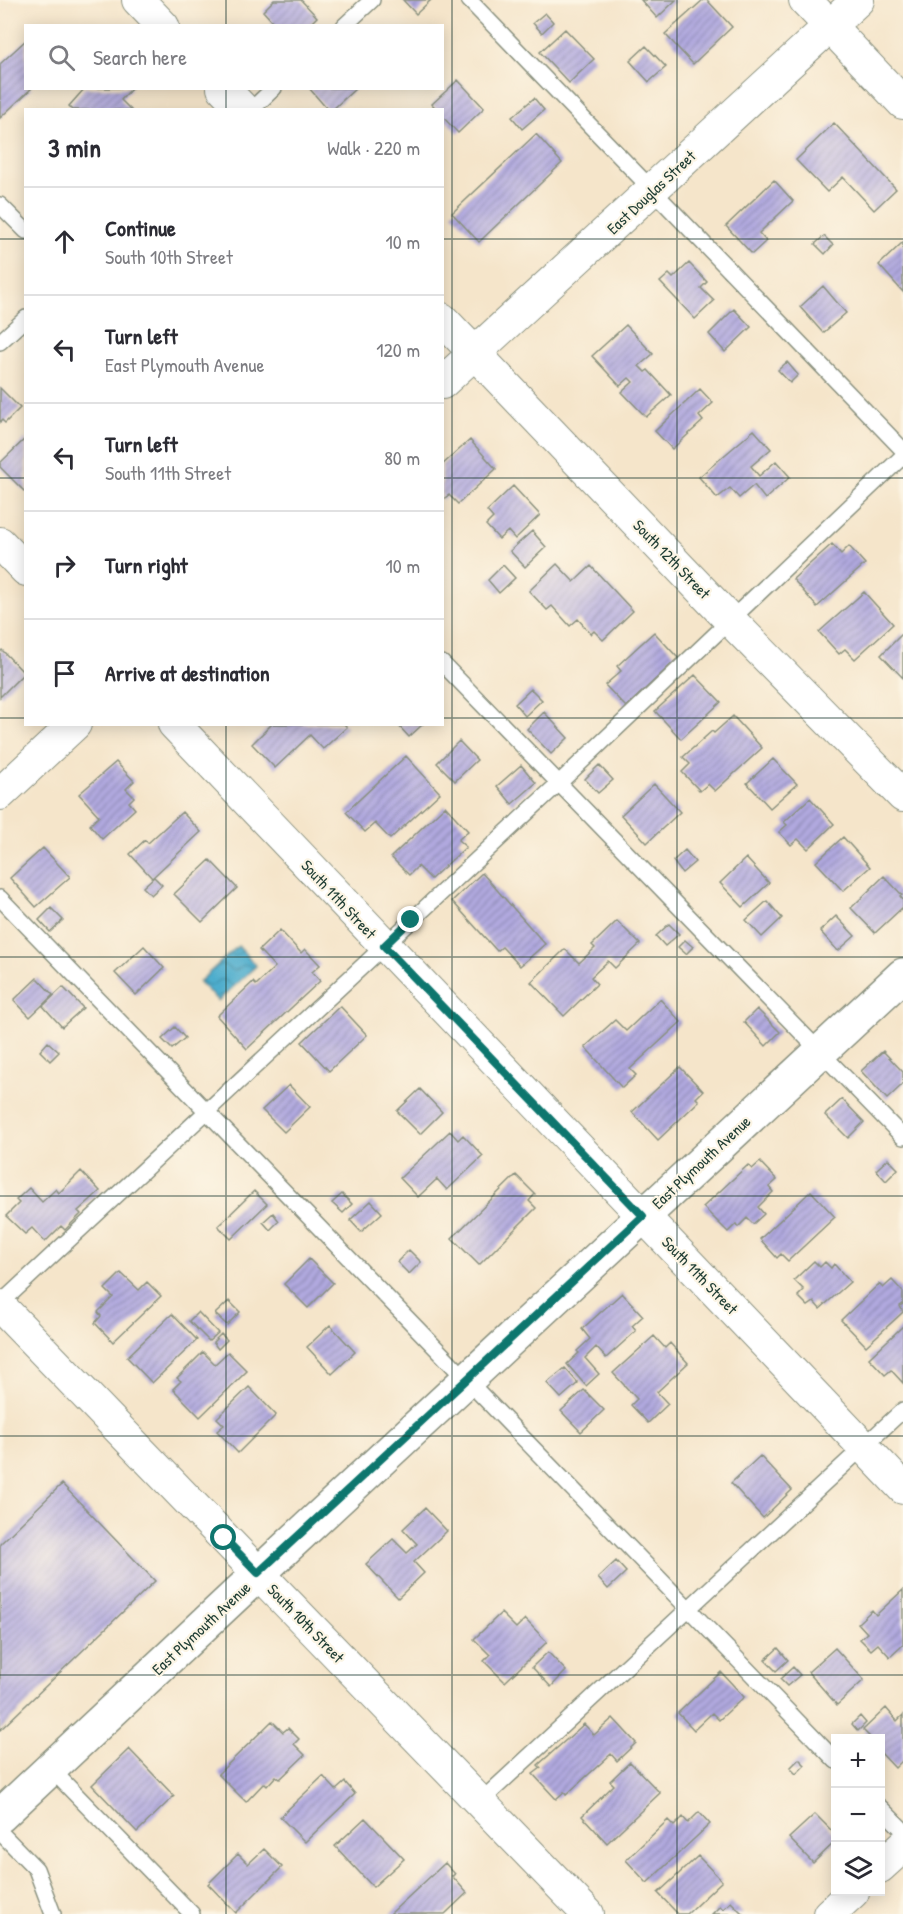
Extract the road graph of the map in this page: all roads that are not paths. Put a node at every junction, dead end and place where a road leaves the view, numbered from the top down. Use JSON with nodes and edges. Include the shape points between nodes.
{"nodes":[{"id":1,"x":138,"y":0,"type":"edge"},
{"id":2,"x":372,"y":0,"type":"edge"},
{"id":3,"x":469,"y":0,"type":"edge"},
{"id":4,"x":805,"y":0,"type":"edge"},
{"id":5,"x":858,"y":0,"type":"edge"},
{"id":6,"x":161,"y":24,"type":"edge"},
{"id":7,"x":346,"y":24,"type":"edge"},
{"id":8,"x":830,"y":26,"type":"junction"},
{"id":9,"x":226,"y":90,"type":"edge"},
{"id":10,"x":272,"y":90,"type":"edge"},
{"id":11,"x":903,"y":103,"type":"edge"},
{"id":12,"x":242,"y":108,"type":"edge"},
{"id":13,"x":253,"y":108,"type":"edge"},
{"id":14,"x":654,"y":190,"type":"junction"},
{"id":15,"x":0,"y":205,"type":"edge"},
{"id":16,"x":24,"y":229,"type":"edge"},
{"id":17,"x":24,"y":320,"type":"edge"},
{"id":18,"x":444,"y":321,"type":"edge"},
{"id":19,"x":0,"y":342,"type":"edge"},
{"id":20,"x":475,"y":353,"type":"junction"},
{"id":21,"x":444,"y":381,"type":"edge"},
{"id":22,"x":903,"y":450,"type":"edge"},
{"id":23,"x":903,"y":456,"type":"edge"},
{"id":24,"x":0,"y":543,"type":"edge"},
{"id":25,"x":24,"y":568,"type":"edge"},
{"id":26,"x":731,"y":621,"type":"junction"},
{"id":27,"x":444,"y":665,"type":"edge"},
{"id":28,"x":73,"y":726,"type":"edge"},
{"id":29,"x":176,"y":726,"type":"edge"},
{"id":30,"x":558,"y":784,"type":"junction"},
{"id":31,"x":0,"y":794,"type":"edge"},
{"id":32,"x":903,"y":796,"type":"edge"},
{"id":33,"x":0,"y":898,"type":"edge"},
{"id":34,"x":384,"y":946,"type":"junction"},
{"id":35,"x":903,"y":975,"type":"edge"},
{"id":36,"x":821,"y":1051,"type":"junction"},
{"id":37,"x":207,"y":1111,"type":"junction"},
{"id":38,"x":903,"y":1137,"type":"edge"},
{"id":39,"x":643,"y":1216,"type":"junction"},
{"id":40,"x":0,"y":1305,"type":"edge"},
{"id":41,"x":466,"y":1380,"type":"junction"},
{"id":42,"x":903,"y":1410,"type":"edge"},
{"id":43,"x":863,"y":1447,"type":"junction"},
{"id":44,"x":903,"y":1488,"type":"edge"},
{"id":45,"x":258,"y":1573,"type":"junction"},
{"id":46,"x":687,"y":1608,"type":"junction"},
{"id":47,"x":831,"y":1756,"type":"edge"},
{"id":48,"x":51,"y":1768,"type":"junction"},
{"id":49,"x":480,"y":1802,"type":"junction"},
{"id":50,"x":885,"y":1812,"type":"edge"},
{"id":51,"x":0,"y":1816,"type":"edge"},
{"id":52,"x":903,"y":1830,"type":"edge"},
{"id":53,"x":0,"y":1832,"type":"edge"},
{"id":54,"x":903,"y":1846,"type":"edge"},
{"id":55,"x":885,"y":1862,"type":"edge"},
{"id":56,"x":849,"y":1896,"type":"edge"},
{"id":57,"x":53,"y":1914,"type":"edge"},
{"id":58,"x":192,"y":1914,"type":"edge"},
{"id":59,"x":588,"y":1914,"type":"edge"},
{"id":60,"x":829,"y":1914,"type":"edge"}],
"edges":[{"from":1,"to":6,"type":"street"},
{"from":2,"to":7,"type":"lane"},
{"from":3,"to":14,"type":"lane"},
{"from":4,"to":8,"type":"street"},
{"from":5,"to":8,"type":"street","name":"East Douglas Street"},
{"from":8,"to":11,"type":"street"},
{"from":8,"to":14,"type":"street","name":"East Douglas Street"},
{"from":9,"to":12,"type":"street"},
{"from":10,"to":13,"type":"lane"},
{"from":14,"to":20,"type":"street","name":"East Douglas Street"},
{"from":14,"to":22,"type":"lane"},
{"from":15,"to":16,"type":"lane"},
{"from":17,"to":19,"type":"lane"},
{"from":18,"to":20,"type":"street","name":"South 12th Street"},
{"from":20,"to":21,"type":"street","name":"East Douglas Street"},
{"from":20,"to":26,"type":"street","name":"South 12th Street"},
{"from":23,"to":26,"type":"lane"},
{"from":24,"to":25,"type":"street"},
{"from":26,"to":30,"type":"lane"},
{"from":26,"to":32,"type":"street","name":"South 12th Street"},
{"from":27,"to":30,"type":"lane"},
{"from":28,"to":31,"type":"street"},
{"from":29,"to":34,"type":"street","name":"South 11th Street"},
{"from":30,"to":34,"type":"lane"},
{"from":30,"to":36,"type":"lane"},
{"from":33,"to":37,"type":"lane"},
{"from":34,"to":37,"type":"lane"},
{"from":34,"to":39,"type":"street","name":"South 11th Street"},
{"from":35,"to":36,"type":"main road","name":"East Plymouth Avenue"},
{"from":36,"to":38,"type":"lane"},
{"from":36,"to":39,"type":"main road","name":"East Plymouth Avenue"},
{"from":37,"to":40,"type":"lane"},
{"from":37,"to":41,"type":"lane"},
{"from":39,"to":41,"type":"main road","name":"East Plymouth Avenue"},
{"from":39,"to":43,"type":"street","name":"South 11th Street"},
{"from":40,"to":45,"type":"street","name":"South 10th Street"},
{"from":41,"to":45,"type":"main road","name":"East Plymouth Avenue"},
{"from":41,"to":46,"type":"lane"},
{"from":42,"to":43,"type":"lane"},
{"from":43,"to":44,"type":"street","name":"South 11th Street"},
{"from":43,"to":46,"type":"lane"},
{"from":45,"to":48,"type":"main road","name":"East Plymouth Avenue"},
{"from":45,"to":49,"type":"street","name":"South 10th Street"},
{"from":46,"to":47,"type":"lane"},
{"from":46,"to":49,"type":"lane"},
{"from":48,"to":51,"type":"main road","name":"East Plymouth Avenue"},
{"from":48,"to":58,"type":"lane"},
{"from":49,"to":59,"type":"street","name":"South 10th Street"},
{"from":50,"to":52,"type":"lane"},
{"from":53,"to":57,"type":"lane","via":[[36,1869]]},
{"from":54,"to":55,"type":"street"},
{"from":56,"to":60,"type":"street"}]}
